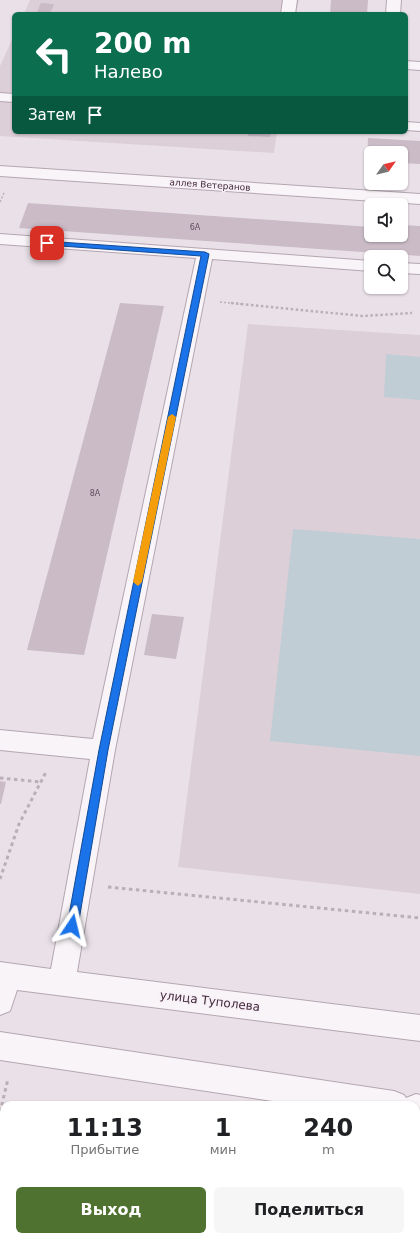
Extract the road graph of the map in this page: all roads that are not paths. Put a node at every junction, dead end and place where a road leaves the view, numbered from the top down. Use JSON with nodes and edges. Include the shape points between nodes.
{"nodes":[{"id":1,"x":290,"y":0,"type":"edge"},
{"id":2,"x":394,"y":0,"type":"edge"},
{"id":3,"x":288,"y":12,"type":"edge"},
{"id":4,"x":393,"y":12,"type":"edge"},
{"id":5,"x":408,"y":65,"type":"edge"},
{"id":6,"x":420,"y":66,"type":"edge"},
{"id":7,"x":0,"y":98,"type":"edge"},
{"id":8,"x":12,"y":98,"type":"edge"},
{"id":9,"x":408,"y":126,"type":"edge"},
{"id":10,"x":420,"y":127,"type":"edge"},
{"id":11,"x":0,"y":171,"type":"edge"},
{"id":12,"x":420,"y":199,"type":"edge"},
{"id":13,"x":0,"y":239,"type":"edge"},
{"id":14,"x":205,"y":254,"type":"junction"},
{"id":15,"x":364,"y":265,"type":"edge"},
{"id":16,"x":408,"y":268,"type":"edge"},
{"id":17,"x":420,"y":269,"type":"edge"},
{"id":18,"x":0,"y":740,"type":"edge"},
{"id":19,"x":104,"y":750,"type":"junction"},
{"id":20,"x":4,"y":975,"type":"edge"},
{"id":21,"x":62,"y":982,"type":"junction"},
{"id":22,"x":0,"y":1002,"type":"edge"},
{"id":23,"x":420,"y":1028,"type":"edge"},
{"id":24,"x":0,"y":1046,"type":"edge"},
{"id":25,"x":367,"y":1101,"type":"edge"}],
"edges":[{"from":1,"to":3,"type":"street"},
{"from":2,"to":4,"type":"street"},
{"from":5,"to":6,"type":"street"},
{"from":7,"to":8,"type":"street"},
{"from":9,"to":10,"type":"street"},
{"from":11,"to":12,"type":"street","name":"аллея Ветеранов"},
{"from":13,"to":14,"type":"street"},
{"from":14,"to":15,"type":"street"},
{"from":14,"to":19,"type":"street"},
{"from":16,"to":17,"type":"street"},
{"from":18,"to":19,"type":"street"},
{"from":19,"to":21,"type":"street"},
{"from":20,"to":21,"type":"street","name":"улица Туполева"},
{"from":20,"to":22,"type":"street"},
{"from":21,"to":23,"type":"street","name":"улица Туполева"},
{"from":24,"to":25,"type":"street"}]}
